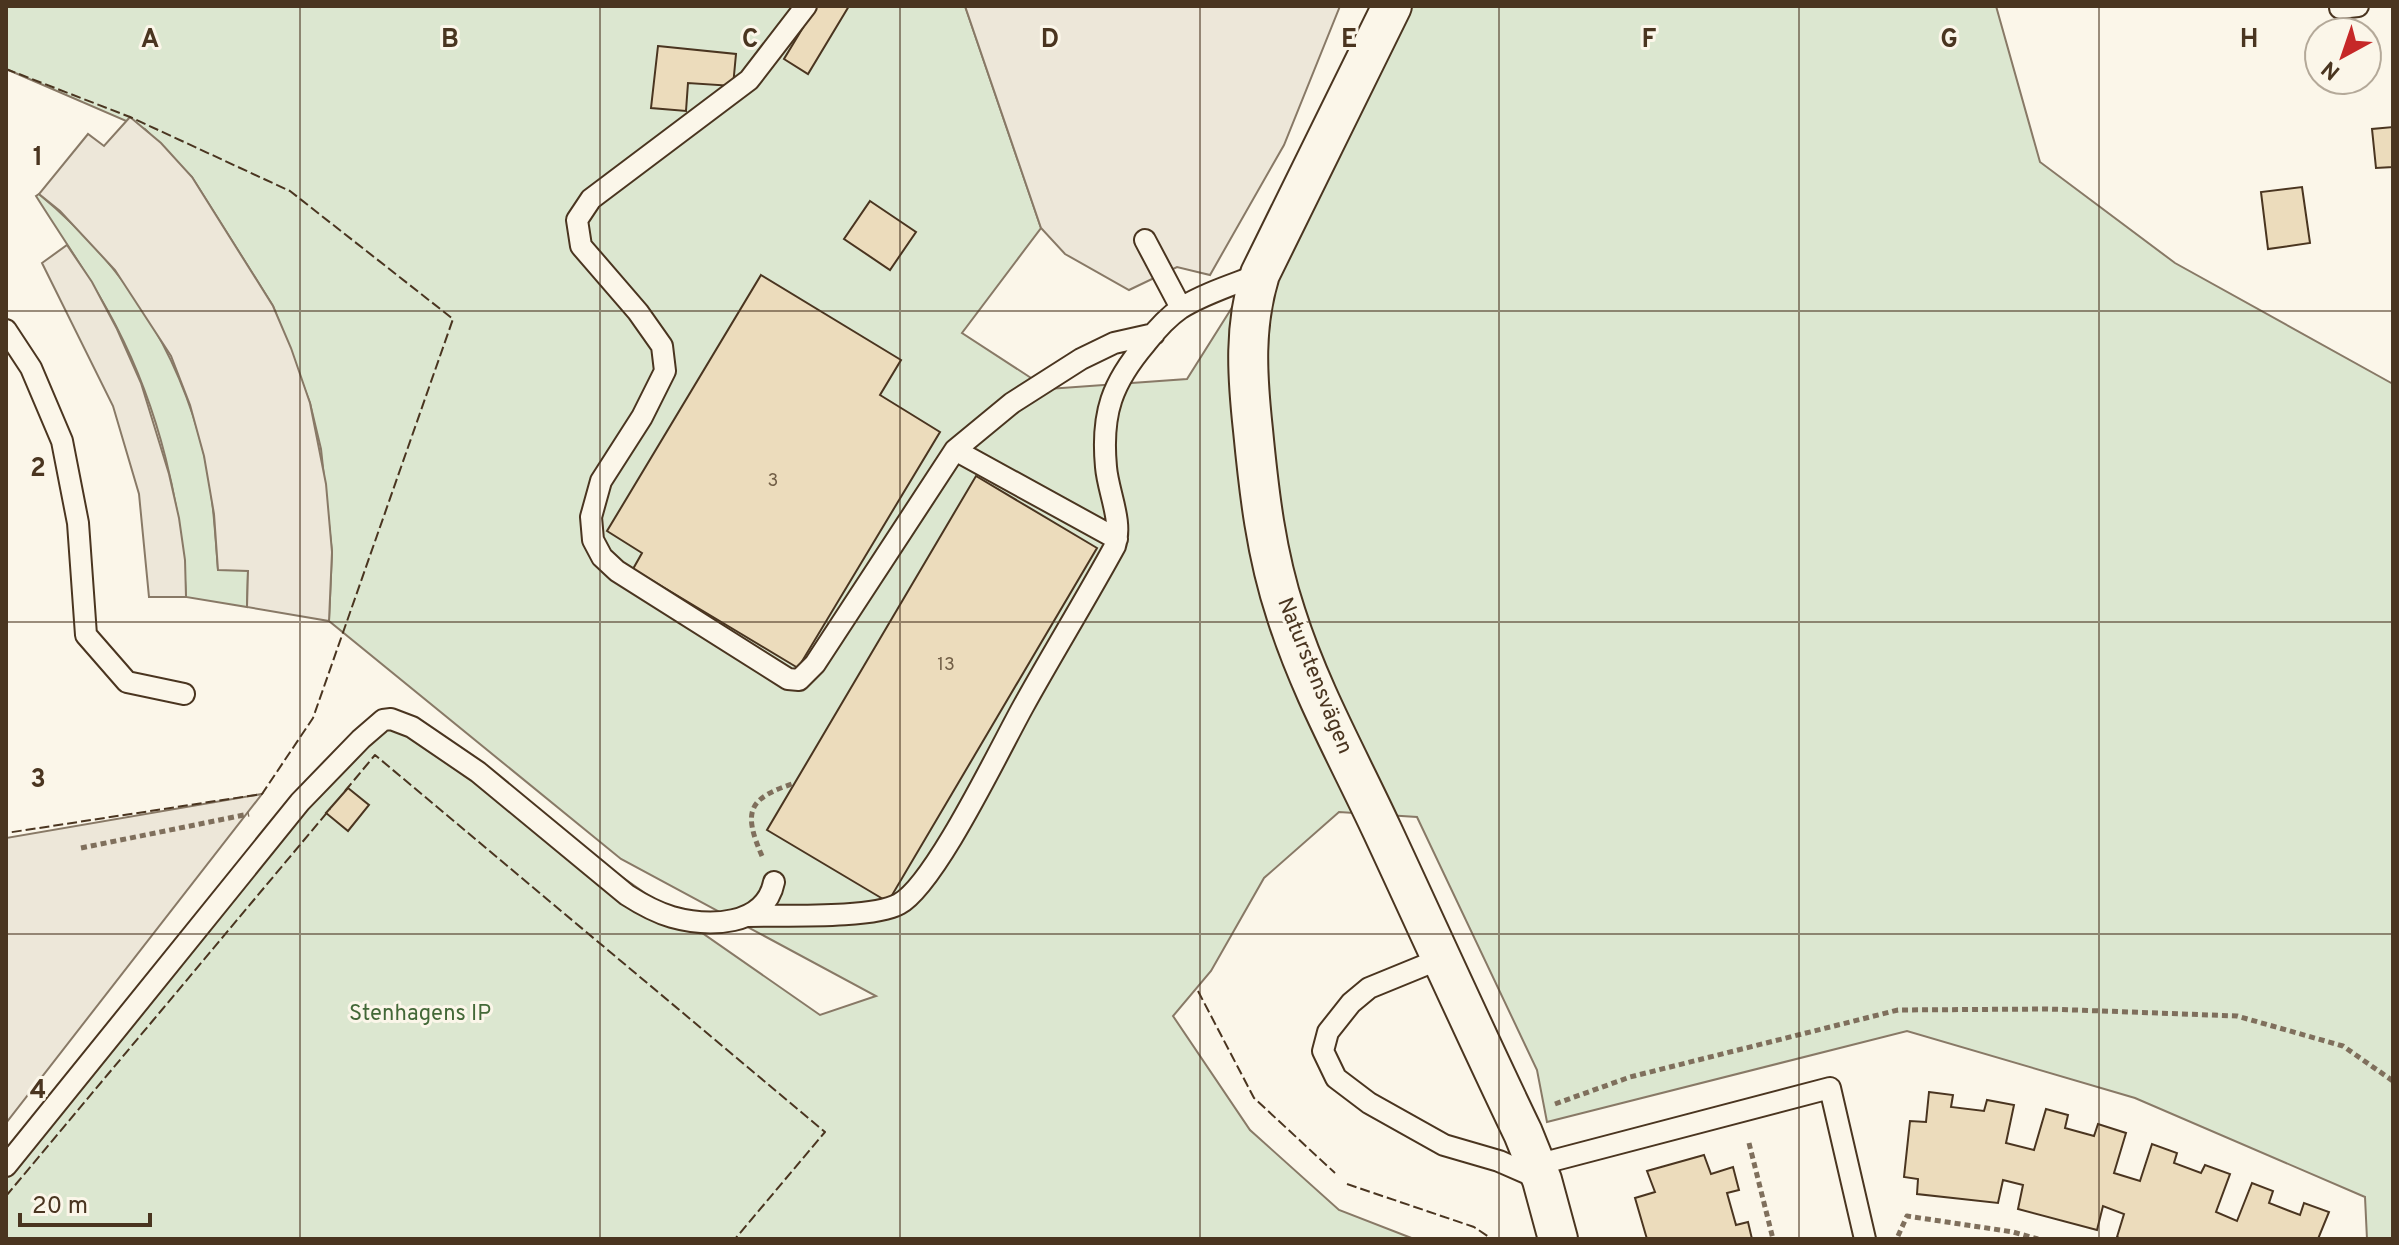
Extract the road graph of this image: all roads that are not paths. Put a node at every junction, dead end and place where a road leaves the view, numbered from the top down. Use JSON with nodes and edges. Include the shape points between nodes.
{"nodes":[{"id":1,"x":806,"y":6,"type":"edge"},
{"id":2,"x":1392,"y":6,"type":"edge"},
{"id":3,"x":2340,"y":6,"type":"edge"},
{"id":4,"x":2358,"y":6,"type":"edge"},
{"id":5,"x":1145,"y":240,"type":"dead end"},
{"id":6,"x":1260,"y":274,"type":"junction"},
{"id":7,"x":1181,"y":308,"type":"junction"},
{"id":8,"x":6,"y":330,"type":"edge"},
{"id":9,"x":1154,"y":334,"type":"junction"},
{"id":10,"x":955,"y":450,"type":"junction"},
{"id":11,"x":1117,"y":539,"type":"junction"},
{"id":12,"x":184,"y":694,"type":"dead end"},
{"id":13,"x":774,"y":882,"type":"road end"},
{"id":14,"x":747,"y":916,"type":"junction"},
{"id":15,"x":1440,"y":959,"type":"junction"},
{"id":16,"x":6,"y":1166,"type":"edge"},
{"id":17,"x":1539,"y":1172,"type":"junction"},
{"id":18,"x":1558,"y":1239,"type":"edge"},
{"id":19,"x":1865,"y":1239,"type":"edge"}],
"edges":[{"from":1,"to":10,"type":"lane","via":[[749,80],[591,199],[577,220],[581,246],[662,346],[665,371],[601,481],[591,517],[593,540],[617,571],[788,679],[799,680],[815,664]]},
{"from":2,"to":6,"type":"street","name":"Naturstensvägen"},
{"from":3,"to":4,"type":"lane"},
{"from":5,"to":7,"type":"lane"},
{"from":6,"to":7,"type":"lane"},
{"from":6,"to":15,"type":"street","name":"Naturstensvägen","via":[[1248,329],[1250,401],[1260,510],[1285,614],[1328,722]]},
{"from":7,"to":9,"type":"lane"},
{"from":8,"to":12,"type":"lane","via":[[31,368],[62,441],[78,523],[86,635],[127,682]]},
{"from":9,"to":10,"type":"lane","via":[[1114,343],[1081,359],[1012,403]]},
{"from":9,"to":11,"type":"lane","via":[[1119,378],[1106,412],[1106,468]]},
{"from":10,"to":11,"type":"lane"},
{"from":11,"to":14,"type":"lane","via":[[917,889],[885,909]]},
{"from":13,"to":14,"type":"lane","via":[[771,897]]},
{"from":14,"to":16,"type":"lane","via":[[697,922],[649,908],[478,772],[423,733],[391,719],[369,730],[299,804]]},
{"from":15,"to":17,"type":"street","name":"Naturstensvägen"},
{"from":15,"to":17,"type":"lane","via":[[1369,988],[1328,1032],[1323,1051],[1336,1078],[1369,1103],[1444,1145]]},
{"from":17,"to":18,"type":"street","name":"Naturstensvägen"},
{"from":17,"to":19,"type":"lane","via":[[1830,1088]]}]}
